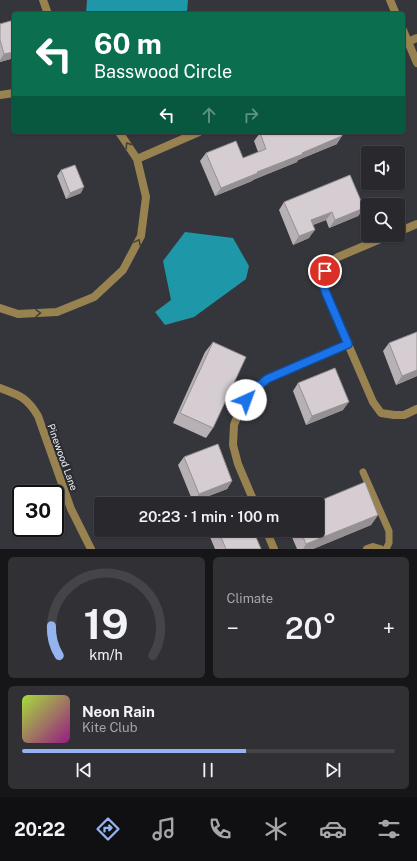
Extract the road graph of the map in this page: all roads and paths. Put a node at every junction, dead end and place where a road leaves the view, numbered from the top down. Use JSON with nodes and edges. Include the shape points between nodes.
{"nodes":[{"id":1,"x":43,"y":0,"type":"edge"},
{"id":2,"x":390,"y":0,"type":"edge"},
{"id":3,"x":47,"y":12,"type":"edge"},
{"id":4,"x":395,"y":12,"type":"edge"},
{"id":5,"x":417,"y":38,"type":"edge"},
{"id":6,"x":406,"y":43,"type":"edge"},
{"id":7,"x":417,"y":63,"type":"edge"},
{"id":8,"x":12,"y":93,"type":"edge"},
{"id":9,"x":0,"y":94,"type":"edge"},
{"id":10,"x":120,"y":134,"type":"edge"},
{"id":11,"x":194,"y":134,"type":"edge"},
{"id":12,"x":138,"y":159,"type":"junction"},
{"id":13,"x":417,"y":224,"type":"edge"},
{"id":14,"x":405,"y":229,"type":"edge"},
{"id":15,"x":373,"y":242,"type":"edge"},
{"id":16,"x":0,"y":308,"type":"edge"},
{"id":17,"x":348,"y":344,"type":"junction"},
{"id":18,"x":0,"y":388,"type":"edge"},
{"id":19,"x":417,"y":409,"type":"edge"},
{"id":20,"x":363,"y":472,"type":"dead end"},
{"id":21,"x":252,"y":497,"type":"edge"},
{"id":22,"x":269,"y":537,"type":"edge"},
{"id":23,"x":91,"y":549,"type":"edge"},
{"id":24,"x":274,"y":549,"type":"edge"},
{"id":25,"x":367,"y":549,"type":"edge"},
{"id":26,"x":380,"y":549,"type":"edge"},
{"id":27,"x":386,"y":549,"type":"edge"}],
"edges":[{"from":1,"to":3,"type":"street"},
{"from":2,"to":4,"type":"street"},
{"from":5,"to":6,"type":"street"},
{"from":6,"to":7,"type":"street"},
{"from":8,"to":9,"type":"street"},
{"from":12,"to":10,"type":"street","one_way":true},
{"from":11,"to":12,"type":"street"},
{"from":16,"to":12,"type":"street","one_way":true,"via":[[18,314],[57,312],[94,297],[123,270],[141,236],[146,197]]},
{"from":13,"to":14,"type":"street"},
{"from":15,"to":17,"type":"street","via":[[328,263],[322,281]]},
{"from":17,"to":19,"type":"street","via":[[373,402],[381,412],[404,415]]},
{"from":17,"to":21,"type":"street","via":[[267,379],[251,393],[241,407],[234,425],[233,445]]},
{"from":18,"to":23,"type":"street","name":"Pinewood Lane","via":[[20,396],[32,406],[38,416],[71,509]]},
{"from":20,"to":27,"type":"lane","via":[[389,531]]},
{"from":22,"to":24,"type":"street"},
{"from":25,"to":26,"type":"street"}]}
